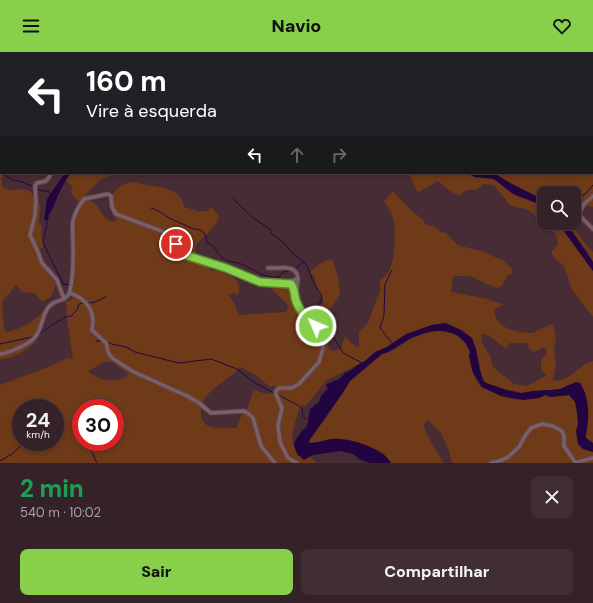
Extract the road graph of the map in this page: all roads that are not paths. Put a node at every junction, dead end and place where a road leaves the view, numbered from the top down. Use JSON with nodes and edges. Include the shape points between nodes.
{"nodes":[{"id":1,"x":51,"y":174,"type":"edge"},
{"id":2,"x":593,"y":196,"type":"edge"},
{"id":3,"x":593,"y":229,"type":"edge"},
{"id":4,"x":268,"y":268,"type":"dead end"},
{"id":5,"x":298,"y":279,"type":"junction"},
{"id":6,"x":288,"y":282,"type":"junction"},
{"id":7,"x":70,"y":292,"type":"junction"},
{"id":8,"x":295,"y":296,"type":"junction"},
{"id":9,"x":64,"y":300,"type":"junction"},
{"id":10,"x":0,"y":354,"type":"edge"},
{"id":11,"x":593,"y":458,"type":"edge"},
{"id":12,"x":275,"y":463,"type":"edge"},
{"id":13,"x":297,"y":463,"type":"edge"},
{"id":14,"x":491,"y":463,"type":"edge"}],
"edges":[{"from":1,"to":9,"type":"street","via":[[46,181],[35,186],[36,208],[30,235],[42,262],[57,280]]},
{"from":2,"to":3,"type":"street","via":[[584,204],[579,214]]},
{"from":4,"to":5,"type":"street","via":[[290,268],[298,274]]},
{"from":5,"to":6,"type":"street"},
{"from":5,"to":8,"type":"street"},
{"from":6,"to":7,"type":"street","via":[[260,282],[185,254],[164,232],[116,214],[111,196],[108,194],[84,199],[77,209],[72,226],[73,271]]},
{"from":6,"to":8,"type":"street","via":[[293,286]]},
{"from":7,"to":9,"type":"street"},
{"from":7,"to":12,"type":"street","via":[[87,304],[93,320],[92,330],[106,343],[112,358],[134,372],[199,403],[211,413],[244,411],[249,414],[253,418],[261,446]]},
{"from":8,"to":13,"type":"street","via":[[304,314],[320,330],[324,343],[319,362],[299,384],[276,391],[282,408],[278,425],[280,442],[288,458]]},
{"from":9,"to":10,"type":"street","via":[[54,302],[46,311],[33,339],[13,351]]},
{"from":11,"to":14,"type":"street","via":[[574,462],[564,446],[562,430],[542,424],[531,428],[519,447],[508,457]]}]}
